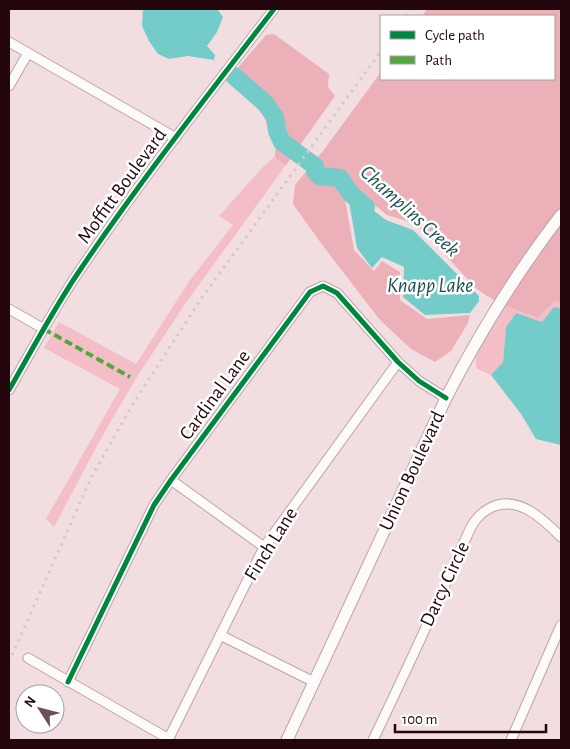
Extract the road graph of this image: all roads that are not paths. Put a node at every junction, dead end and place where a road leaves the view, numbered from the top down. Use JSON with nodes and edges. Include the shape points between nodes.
{"nodes":[{"id":1,"x":274,"y":9,"type":"edge"},
{"id":2,"x":9,"y":42,"type":"edge"},
{"id":3,"x":28,"y":53,"type":"junction"},
{"id":4,"x":9,"y":86,"type":"edge"},
{"id":5,"x":176,"y":138,"type":"junction"},
{"id":6,"x":561,"y":215,"type":"edge"},
{"id":7,"x":9,"y":309,"type":"edge"},
{"id":8,"x":44,"y":329,"type":"junction"},
{"id":9,"x":398,"y":362,"type":"junction"},
{"id":10,"x":9,"y":390,"type":"edge"},
{"id":11,"x":446,"y":398,"type":"junction"},
{"id":12,"x":171,"y":480,"type":"junction"},
{"id":13,"x":561,"y":537,"type":"edge"},
{"id":14,"x":264,"y":548,"type":"junction"},
{"id":15,"x":561,"y":626,"type":"edge"},
{"id":16,"x":220,"y":635,"type":"junction"},
{"id":17,"x":28,"y":658,"type":"dead end"},
{"id":18,"x":68,"y":682,"type":"junction"},
{"id":19,"x":314,"y":682,"type":"junction"},
{"id":20,"x":168,"y":740,"type":"edge"},
{"id":21,"x":288,"y":740,"type":"edge"},
{"id":22,"x":373,"y":740,"type":"edge"},
{"id":23,"x":510,"y":740,"type":"edge"}],
"edges":[{"from":1,"to":5,"type":"street","name":"Moffitt Boulevard"},
{"from":2,"to":3,"type":"street"},
{"from":3,"to":4,"type":"street"},
{"from":3,"to":5,"type":"street"},
{"from":5,"to":8,"type":"street","name":"Moffitt Boulevard","via":[[79,271]]},
{"from":6,"to":11,"type":"main road","name":"Union Boulevard","via":[[500,302]]},
{"from":7,"to":8,"type":"street"},
{"from":8,"to":10,"type":"street","name":"Moffitt Boulevard"},
{"from":9,"to":11,"type":"street","name":"Cardinal Lane","via":[[419,381]]},
{"from":9,"to":12,"type":"street","name":"Cardinal Lane","via":[[337,293],[323,286],[310,292]]},
{"from":9,"to":14,"type":"street","name":"Finch Lane"},
{"from":11,"to":19,"type":"main road","name":"Union Boulevard"},
{"from":12,"to":14,"type":"street"},
{"from":12,"to":18,"type":"street","name":"Cardinal Lane","via":[[154,505]]},
{"from":13,"to":22,"type":"street","name":"Darcy Circle","via":[[528,509],[507,504],[494,506],[474,522]]},
{"from":14,"to":16,"type":"street","name":"Finch Lane"},
{"from":15,"to":23,"type":"street"},
{"from":16,"to":19,"type":"street"},
{"from":16,"to":20,"type":"street","name":"Finch Lane"},
{"from":17,"to":18,"type":"street"},
{"from":18,"to":20,"type":"street"},
{"from":19,"to":21,"type":"main road","name":"Union Boulevard"}]}
